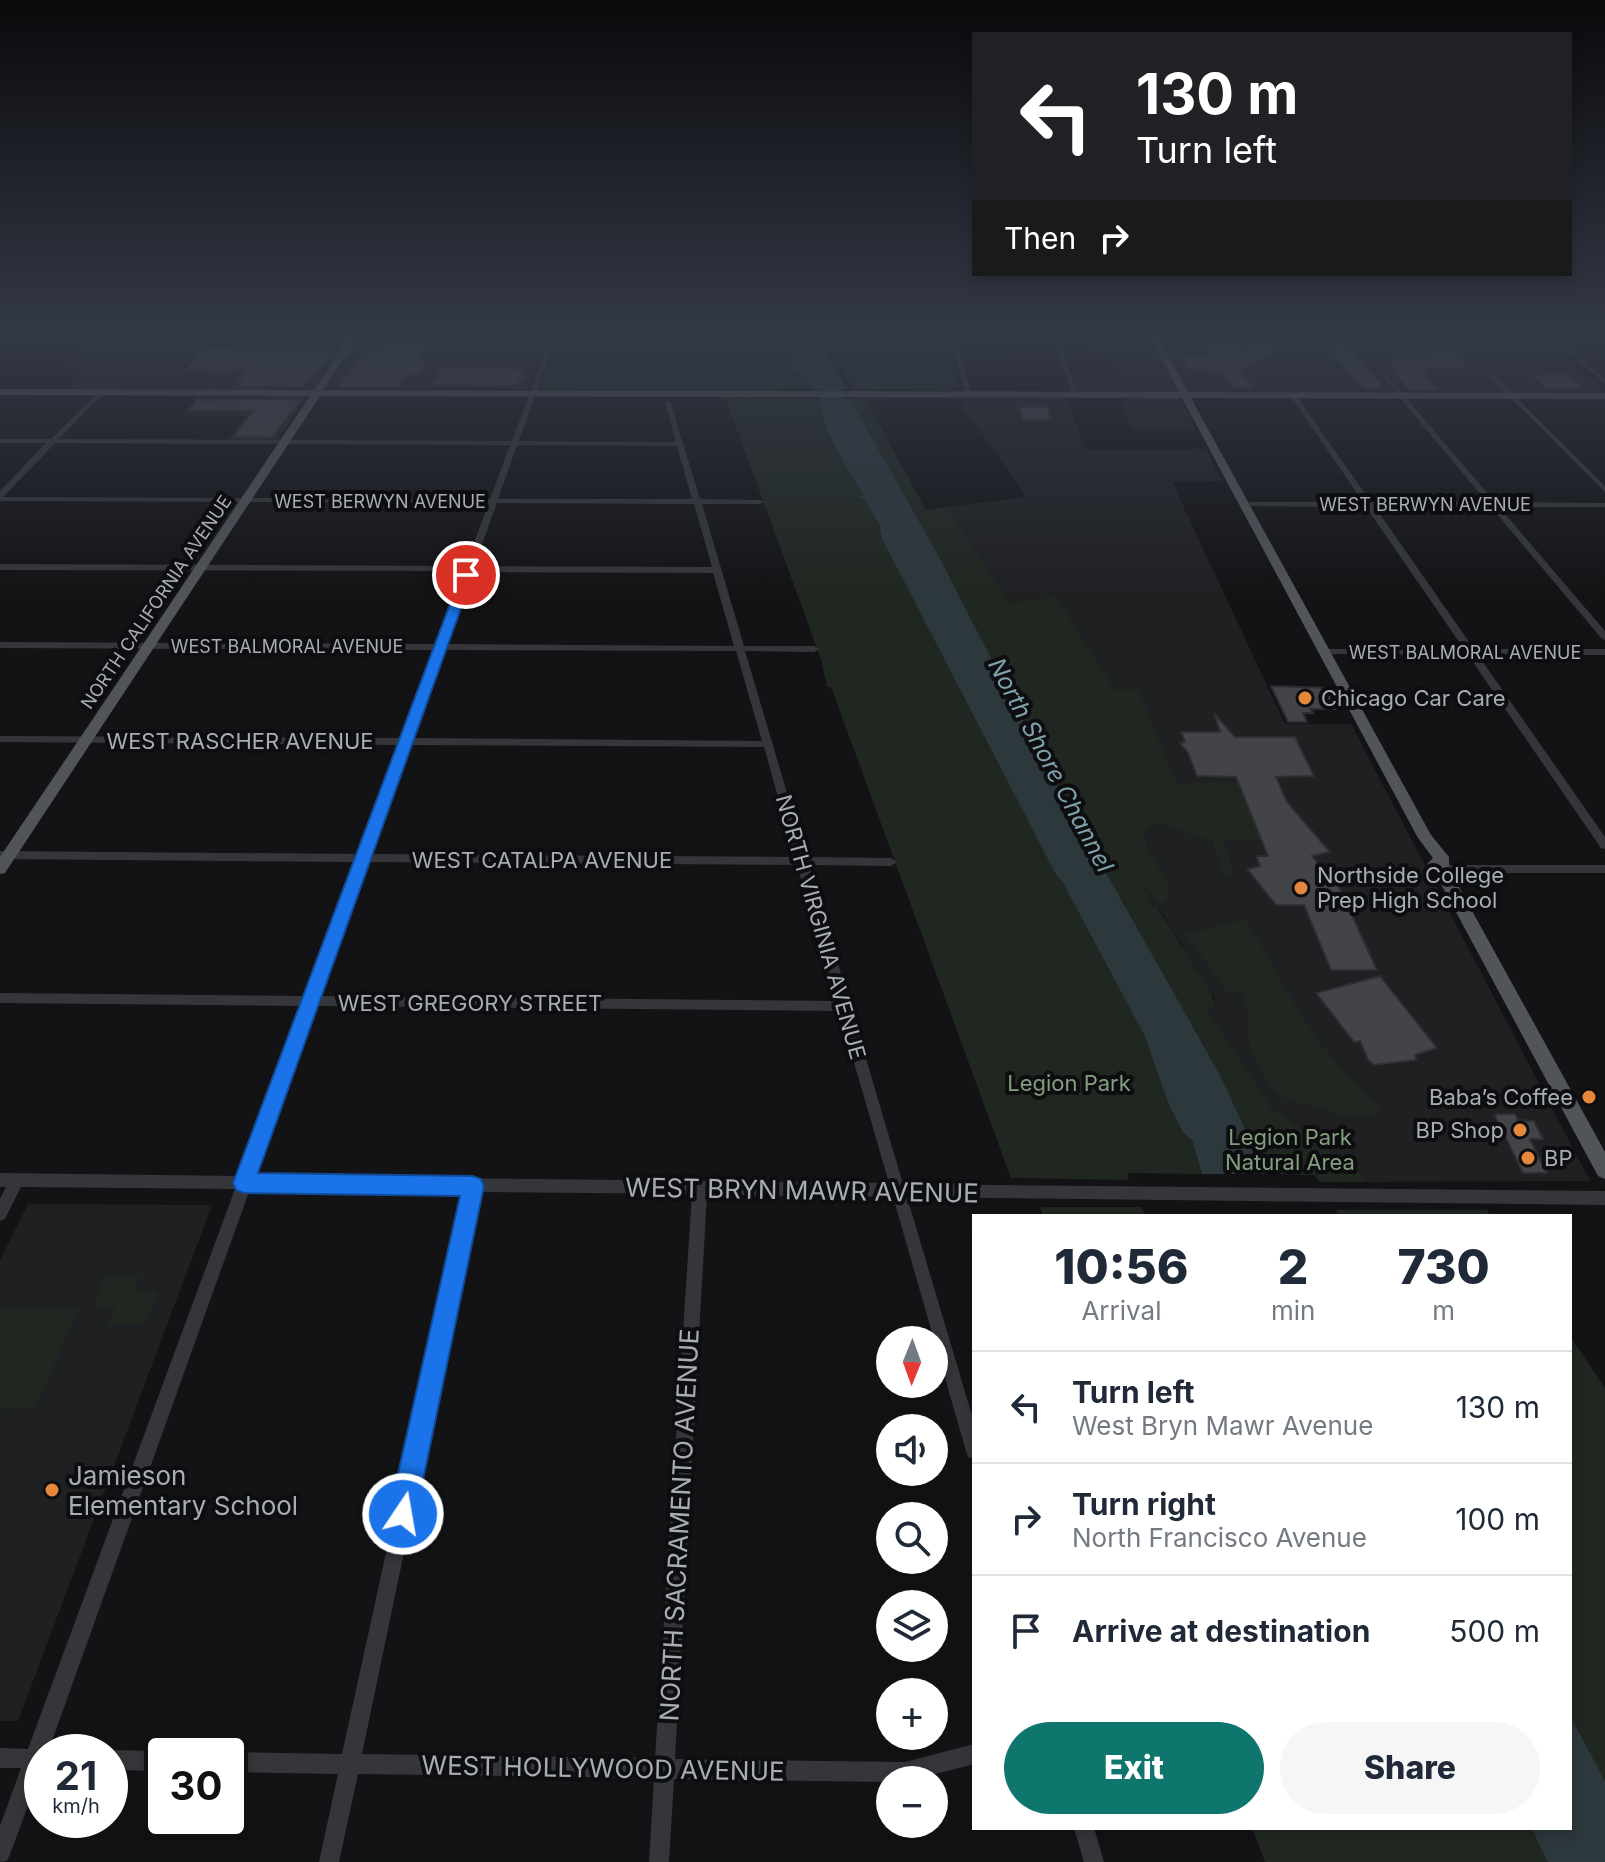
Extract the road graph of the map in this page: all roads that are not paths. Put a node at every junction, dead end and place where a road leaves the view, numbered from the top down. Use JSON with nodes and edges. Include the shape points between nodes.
{"nodes":[{"id":1,"x":72,"y":422,"type":"edge"},
{"id":2,"x":298,"y":422,"type":"edge"},
{"id":3,"x":523,"y":422,"type":"edge"},
{"id":4,"x":674,"y":422,"type":"edge"},
{"id":5,"x":1201,"y":422,"type":"edge"},
{"id":6,"x":1312,"y":422,"type":"edge"},
{"id":7,"x":1424,"y":422,"type":"edge"},
{"id":8,"x":1538,"y":422,"type":"edge"},
{"id":9,"x":0,"y":441,"type":"edge"},
{"id":10,"x":53,"y":441,"type":"junction"},
{"id":11,"x":284,"y":442,"type":"junction"},
{"id":12,"x":515,"y":443,"type":"junction"},
{"id":13,"x":680,"y":444,"type":"junction"},
{"id":14,"x":1605,"y":490,"type":"edge"},
{"id":15,"x":0,"y":497,"type":"edge"},
{"id":16,"x":246,"y":500,"type":"junction"},
{"id":17,"x":493,"y":501,"type":"junction"},
{"id":18,"x":698,"y":502,"type":"junction"},
{"id":19,"x":760,"y":502,"type":"dead end"},
{"id":20,"x":1245,"y":504,"type":"junction"},
{"id":21,"x":1368,"y":504,"type":"junction"},
{"id":22,"x":1493,"y":504,"type":"junction"},
{"id":23,"x":1605,"y":505,"type":"edge"},
{"id":24,"x":0,"y":567,"type":"edge"},
{"id":25,"x":201,"y":567,"type":"junction"},
{"id":26,"x":469,"y":569,"type":"junction"},
{"id":27,"x":716,"y":570,"type":"junction"},
{"id":28,"x":1605,"y":637,"type":"edge"},
{"id":29,"x":0,"y":645,"type":"edge"},
{"id":30,"x":148,"y":646,"type":"junction"},
{"id":31,"x":440,"y":647,"type":"junction"},
{"id":32,"x":740,"y":649,"type":"junction"},
{"id":33,"x":814,"y":649,"type":"dead end"},
{"id":34,"x":1325,"y":652,"type":"junction"},
{"id":35,"x":1471,"y":652,"type":"junction"},
{"id":36,"x":1605,"y":652,"type":"edge"},
{"id":37,"x":0,"y":739,"type":"edge"},
{"id":38,"x":86,"y":740,"type":"junction"},
{"id":39,"x":405,"y":743,"type":"junction"},
{"id":40,"x":767,"y":744,"type":"junction"},
{"id":41,"x":1605,"y":845,"type":"edge"},
{"id":42,"x":4,"y":855,"type":"edge"},
{"id":43,"x":363,"y":858,"type":"junction"},
{"id":44,"x":802,"y":861,"type":"junction"},
{"id":45,"x":891,"y":862,"type":"dead end"},
{"id":46,"x":0,"y":869,"type":"edge"},
{"id":47,"x":1441,"y":869,"type":"junction"},
{"id":48,"x":1605,"y":869,"type":"edge"},
{"id":49,"x":0,"y":998,"type":"edge"},
{"id":50,"x":311,"y":1001,"type":"junction"},
{"id":51,"x":844,"y":1006,"type":"junction"},
{"id":52,"x":1605,"y":1170,"type":"edge"},
{"id":53,"x":0,"y":1180,"type":"edge"},
{"id":54,"x":17,"y":1180,"type":"junction"},
{"id":55,"x":244,"y":1183,"type":"junction"},
{"id":56,"x":473,"y":1186,"type":"junction"},
{"id":57,"x":700,"y":1189,"type":"junction"},
{"id":58,"x":898,"y":1191,"type":"junction"},
{"id":59,"x":1605,"y":1198,"type":"edge"},
{"id":60,"x":0,"y":1214,"type":"edge"},
{"id":61,"x":972,"y":1444,"type":"edge"},
{"id":62,"x":47,"y":1734,"type":"edge"},
{"id":63,"x":972,"y":1755,"type":"edge"},
{"id":64,"x":0,"y":1758,"type":"edge"},
{"id":65,"x":24,"y":1759,"type":"edge"},
{"id":66,"x":248,"y":1762,"type":"edge"},
{"id":67,"x":350,"y":1764,"type":"junction"},
{"id":68,"x":665,"y":1769,"type":"junction"},
{"id":69,"x":24,"y":1794,"type":"edge"},
{"id":70,"x":1085,"y":1830,"type":"edge"},
{"id":71,"x":0,"y":1854,"type":"edge"},
{"id":72,"x":329,"y":1862,"type":"edge"},
{"id":73,"x":659,"y":1862,"type":"edge"},
{"id":74,"x":1094,"y":1862,"type":"edge"}],
"edges":[{"from":1,"to":10,"type":"street"},
{"from":2,"to":11,"type":"main road","name":"NORTH CALIFORNIA AVENUE"},
{"from":3,"to":12,"type":"street"},
{"from":4,"to":13,"type":"street","name":"NORTH VIRGINIA AVENUE"},
{"from":5,"to":20,"type":"main road"},
{"from":6,"to":21,"type":"street"},
{"from":7,"to":22,"type":"street"},
{"from":8,"to":14,"type":"street"},
{"from":9,"to":10,"type":"street"},
{"from":10,"to":11,"type":"street"},
{"from":10,"to":15,"type":"street"},
{"from":11,"to":12,"type":"street"},
{"from":11,"to":16,"type":"main road","name":"NORTH CALIFORNIA AVENUE"},
{"from":12,"to":13,"type":"street"},
{"from":12,"to":17,"type":"street"},
{"from":13,"to":18,"type":"street","name":"NORTH VIRGINIA AVENUE"},
{"from":15,"to":16,"type":"street","name":"WEST BERWYN AVENUE"},
{"from":16,"to":17,"type":"street","name":"WEST BERWYN AVENUE"},
{"from":16,"to":25,"type":"main road","name":"NORTH CALIFORNIA AVENUE"},
{"from":17,"to":18,"type":"street","name":"WEST BERWYN AVENUE"},
{"from":17,"to":26,"type":"street"},
{"from":18,"to":19,"type":"street","name":"WEST BERWYN AVENUE"},
{"from":18,"to":27,"type":"street","name":"NORTH VIRGINIA AVENUE"},
{"from":20,"to":21,"type":"street","name":"WEST BERWYN AVENUE"},
{"from":20,"to":34,"type":"main road"},
{"from":21,"to":22,"type":"street","name":"WEST BERWYN AVENUE"},
{"from":21,"to":35,"type":"street"},
{"from":22,"to":23,"type":"street","name":"WEST BERWYN AVENUE"},
{"from":22,"to":28,"type":"street"},
{"from":24,"to":25,"type":"street"},
{"from":25,"to":26,"type":"street"},
{"from":25,"to":30,"type":"main road","name":"NORTH CALIFORNIA AVENUE"},
{"from":26,"to":27,"type":"street"},
{"from":26,"to":31,"type":"street"},
{"from":27,"to":32,"type":"street","name":"NORTH VIRGINIA AVENUE"},
{"from":29,"to":30,"type":"street","name":"WEST BALMORAL AVENUE"},
{"from":30,"to":31,"type":"street","name":"WEST BALMORAL AVENUE"},
{"from":30,"to":38,"type":"main road","name":"NORTH CALIFORNIA AVENUE"},
{"from":31,"to":32,"type":"street","name":"WEST BALMORAL AVENUE"},
{"from":31,"to":39,"type":"street"},
{"from":32,"to":33,"type":"street","name":"WEST BALMORAL AVENUE"},
{"from":32,"to":40,"type":"street","name":"NORTH VIRGINIA AVENUE"},
{"from":34,"to":35,"type":"street","name":"WEST BALMORAL AVENUE"},
{"from":34,"to":47,"type":"main road","via":[[1425,838],[1428,857]]},
{"from":35,"to":36,"type":"street","name":"WEST BALMORAL AVENUE"},
{"from":35,"to":41,"type":"street"},
{"from":37,"to":38,"type":"street","name":"WEST RASCHER AVENUE"},
{"from":38,"to":39,"type":"street","name":"WEST RASCHER AVENUE"},
{"from":38,"to":42,"type":"main road","name":"NORTH CALIFORNIA AVENUE"},
{"from":39,"to":40,"type":"street","name":"WEST RASCHER AVENUE"},
{"from":39,"to":43,"type":"street"},
{"from":40,"to":44,"type":"street","name":"NORTH VIRGINIA AVENUE"},
{"from":42,"to":43,"type":"street","name":"WEST CATALPA AVENUE"},
{"from":42,"to":46,"type":"main road","name":"NORTH CALIFORNIA AVENUE"},
{"from":43,"to":44,"type":"street","name":"WEST CATALPA AVENUE"},
{"from":43,"to":50,"type":"street"},
{"from":44,"to":45,"type":"street","name":"WEST CATALPA AVENUE"},
{"from":44,"to":51,"type":"street","name":"NORTH VIRGINIA AVENUE"},
{"from":47,"to":48,"type":"street"},
{"from":47,"to":52,"type":"main road"},
{"from":49,"to":50,"type":"street","name":"WEST GREGORY STREET"},
{"from":50,"to":51,"type":"street","name":"WEST GREGORY STREET"},
{"from":50,"to":55,"type":"street"},
{"from":51,"to":58,"type":"street","name":"NORTH VIRGINIA AVENUE"},
{"from":53,"to":54,"type":"street","name":"WEST BRYN MAWR AVENUE"},
{"from":54,"to":55,"type":"street","name":"WEST BRYN MAWR AVENUE"},
{"from":54,"to":60,"type":"street"},
{"from":55,"to":56,"type":"street","name":"WEST BRYN MAWR AVENUE"},
{"from":55,"to":62,"type":"street"},
{"from":56,"to":57,"type":"street","name":"WEST BRYN MAWR AVENUE"},
{"from":56,"to":67,"type":"street"},
{"from":57,"to":58,"type":"street","name":"WEST BRYN MAWR AVENUE"},
{"from":57,"to":68,"type":"street","name":"NORTH SACRAMENTO AVENUE"},
{"from":58,"to":59,"type":"street","name":"WEST BRYN MAWR AVENUE"},
{"from":58,"to":61,"type":"street","name":"NORTH VIRGINIA AVENUE"},
{"from":63,"to":68,"type":"street","name":"WEST HOLLYWOOD AVENUE","via":[[905,1772]]},
{"from":64,"to":65,"type":"street"},
{"from":66,"to":67,"type":"street","name":"WEST HOLLYWOOD AVENUE"},
{"from":67,"to":68,"type":"street","name":"WEST HOLLYWOOD AVENUE"},
{"from":67,"to":72,"type":"street"},
{"from":68,"to":73,"type":"street","name":"NORTH SACRAMENTO AVENUE"},
{"from":69,"to":71,"type":"street"},
{"from":70,"to":74,"type":"street"}]}
